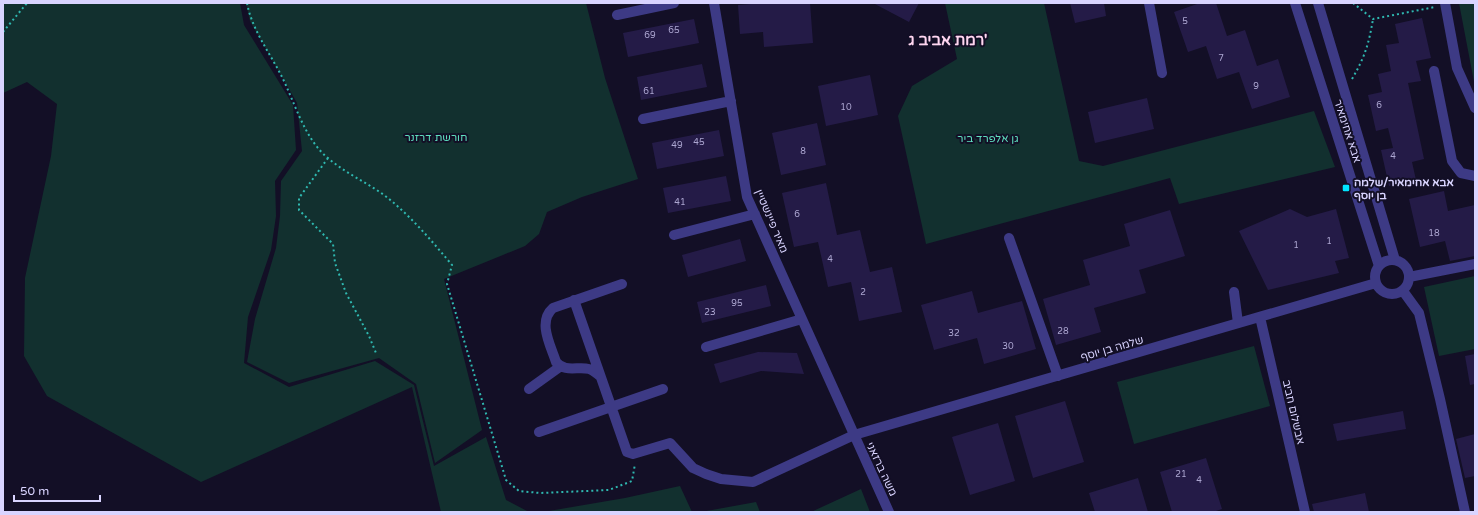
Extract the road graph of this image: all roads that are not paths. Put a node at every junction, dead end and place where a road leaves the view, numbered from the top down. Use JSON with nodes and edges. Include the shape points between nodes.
{"nodes":[{"id":1,"x":674,"y":3,"type":"edge"},
{"id":2,"x":714,"y":3,"type":"edge"},
{"id":3,"x":1149,"y":3,"type":"edge"},
{"id":4,"x":1295,"y":3,"type":"edge"},
{"id":5,"x":1318,"y":3,"type":"edge"},
{"id":6,"x":1445,"y":4,"type":"edge"},
{"id":7,"x":617,"y":15,"type":"dead end"},
{"id":8,"x":1434,"y":71,"type":"dead end"},
{"id":9,"x":1162,"y":73,"type":"dead end"},
{"id":10,"x":731,"y":101,"type":"junction"},
{"id":11,"x":1475,"y":108,"type":"edge"},
{"id":12,"x":642,"y":119,"type":"dead end"},
{"id":13,"x":1475,"y":176,"type":"edge"},
{"id":14,"x":755,"y":214,"type":"junction"},
{"id":15,"x":674,"y":235,"type":"dead end"},
{"id":16,"x":1009,"y":238,"type":"dead end"},
{"id":17,"x":1395,"y":260,"type":"junction"},
{"id":18,"x":1475,"y":264,"type":"edge"},
{"id":19,"x":1379,"y":266,"type":"junction"},
{"id":20,"x":1409,"y":277,"type":"junction"},
{"id":21,"x":1376,"y":283,"type":"junction"},
{"id":22,"x":622,"y":284,"type":"dead end"},
{"id":23,"x":1403,"y":291,"type":"junction"},
{"id":24,"x":1234,"y":292,"type":"dead end"},
{"id":25,"x":574,"y":300,"type":"junction"},
{"id":26,"x":1260,"y":317,"type":"junction"},
{"id":27,"x":802,"y":319,"type":"junction"},
{"id":28,"x":1238,"y":323,"type":"junction"},
{"id":29,"x":706,"y":347,"type":"dead end"},
{"id":30,"x":591,"y":351,"type":"junction"},
{"id":31,"x":561,"y":366,"type":"junction"},
{"id":32,"x":579,"y":368,"type":"junction"},
{"id":33,"x":600,"y":376,"type":"junction"},
{"id":34,"x":1058,"y":376,"type":"junction"},
{"id":35,"x":529,"y":389,"type":"dead end"},
{"id":36,"x":663,"y":390,"type":"dead end"},
{"id":37,"x":610,"y":407,"type":"junction"},
{"id":38,"x":539,"y":432,"type":"dead end"},
{"id":39,"x":854,"y":435,"type":"junction"},
{"id":40,"x":889,"y":512,"type":"edge"},
{"id":41,"x":1305,"y":512,"type":"edge"},
{"id":42,"x":1465,"y":512,"type":"edge"}],
"edges":[{"from":1,"to":7,"type":"street"},
{"from":2,"to":10,"type":"street","name":"מאיר פיינשטיין"},
{"from":3,"to":9,"type":"street"},
{"from":4,"to":19,"type":"street","name":"אבא אחימאיר"},
{"from":5,"to":17,"type":"street","name":"אבא אחימאיר"},
{"from":6,"to":11,"type":"street","via":[[1457,68]]},
{"from":8,"to":13,"type":"street","via":[[1452,161],[1461,173]]},
{"from":10,"to":12,"type":"street"},
{"from":10,"to":14,"type":"street","name":"מאיר פיינשטיין","via":[[747,197]]},
{"from":14,"to":15,"type":"street"},
{"from":14,"to":27,"type":"street","name":"מאיר פיינשטיין"},
{"from":16,"to":34,"type":"street"},
{"from":17,"to":19,"type":"street","via":[[1386,261]]},
{"from":17,"to":20,"type":"street","via":[[1405,266]]},
{"from":18,"to":20,"type":"street"},
{"from":19,"to":21,"type":"street"},
{"from":20,"to":23,"type":"street"},
{"from":21,"to":23,"type":"street","via":[[1388,293]]},
{"from":21,"to":26,"type":"street","name":"שלמה בן יוסף"},
{"from":22,"to":25,"type":"street"},
{"from":23,"to":42,"type":"street","via":[[1419,313]]},
{"from":24,"to":28,"type":"street"},
{"from":25,"to":30,"type":"street"},
{"from":25,"to":31,"type":"street","via":[[553,308],[545,320],[556,362]]},
{"from":26,"to":28,"type":"street","name":"שלמה בן יוסף"},
{"from":26,"to":41,"type":"street","name":"אבשלום חביב"},
{"from":27,"to":29,"type":"street"},
{"from":27,"to":39,"type":"street","name":"מאיר פיינשטיין"},
{"from":28,"to":34,"type":"street","name":"שלמה בן יוסף"},
{"from":30,"to":32,"type":"street"},
{"from":30,"to":33,"type":"street"},
{"from":31,"to":32,"type":"street"},
{"from":31,"to":35,"type":"street"},
{"from":32,"to":33,"type":"street","via":[[589,369]]},
{"from":33,"to":37,"type":"street"},
{"from":34,"to":39,"type":"street","name":"שלמה בן יוסף"},
{"from":36,"to":37,"type":"street"},
{"from":37,"to":38,"type":"street"},
{"from":37,"to":39,"type":"street","name":"שלמה בן יוסף","via":[[625,449],[630,453],[670,443],[693,468],[721,479],[753,482]]},
{"from":39,"to":40,"type":"street","name":"משה ברזאני"}]}
